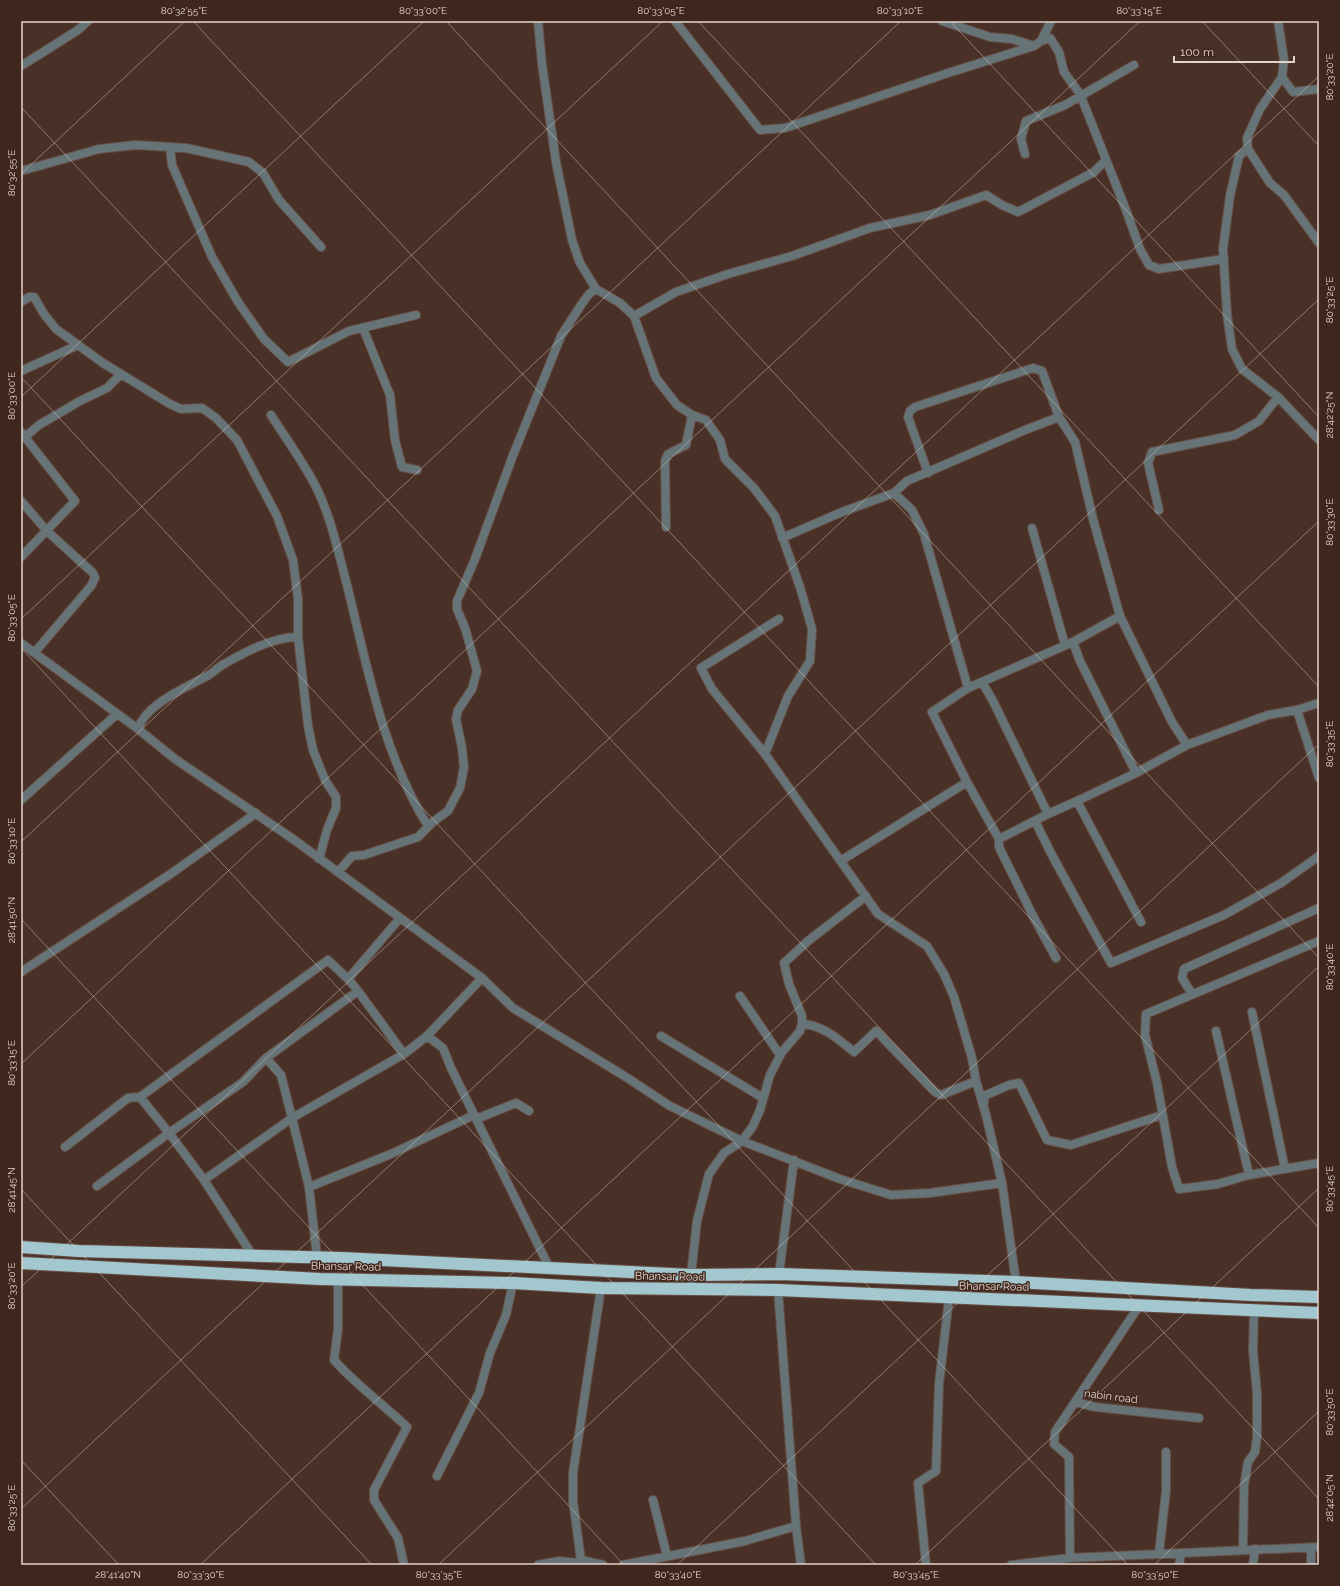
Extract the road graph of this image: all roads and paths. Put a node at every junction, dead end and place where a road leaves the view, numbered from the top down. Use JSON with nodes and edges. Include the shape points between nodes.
{"nodes":[{"id":1,"x":88,"y":21,"type":"edge"},
{"id":2,"x":538,"y":21,"type":"edge"},
{"id":3,"x":675,"y":21,"type":"edge"},
{"id":4,"x":942,"y":21,"type":"edge"},
{"id":5,"x":1051,"y":21,"type":"edge"},
{"id":6,"x":1278,"y":21,"type":"edge"},
{"id":7,"x":1042,"y":41,"type":"junction"},
{"id":8,"x":1034,"y":46,"type":"junction"},
{"id":9,"x":1134,"y":65,"type":"dead end"},
{"id":10,"x":21,"y":66,"type":"edge"},
{"id":11,"x":1282,"y":77,"type":"junction"},
{"id":12,"x":1319,"y":89,"type":"edge"},
{"id":13,"x":1080,"y":94,"type":"junction"},
{"id":14,"x":170,"y":147,"type":"junction"},
{"id":15,"x":1248,"y":149,"type":"junction"},
{"id":16,"x":1025,"y":154,"type":"dead end"},
{"id":17,"x":1106,"y":160,"type":"junction"},
{"id":18,"x":21,"y":171,"type":"edge"},
{"id":19,"x":1319,"y":243,"type":"edge"},
{"id":20,"x":321,"y":247,"type":"dead end"},
{"id":21,"x":1224,"y":260,"type":"junction"},
{"id":22,"x":596,"y":289,"type":"junction"},
{"id":23,"x":21,"y":302,"type":"edge"},
{"id":24,"x":416,"y":315,"type":"dead end"},
{"id":25,"x":634,"y":316,"type":"junction"},
{"id":26,"x":363,"y":328,"type":"junction"},
{"id":27,"x":78,"y":345,"type":"junction"},
{"id":28,"x":21,"y":370,"type":"edge"},
{"id":29,"x":121,"y":374,"type":"junction"},
{"id":30,"x":1278,"y":397,"type":"junction"},
{"id":31,"x":271,"y":415,"type":"dead end"},
{"id":32,"x":692,"y":415,"type":"junction"},
{"id":33,"x":1059,"y":417,"type":"junction"},
{"id":34,"x":23,"y":434,"type":"edge"},
{"id":35,"x":1319,"y":440,"type":"edge"},
{"id":36,"x":416,"y":470,"type":"dead end"},
{"id":37,"x":928,"y":473,"type":"junction"},
{"id":38,"x":894,"y":493,"type":"junction"},
{"id":39,"x":21,"y":501,"type":"edge"},
{"id":40,"x":1159,"y":510,"type":"dead end"},
{"id":41,"x":666,"y":527,"type":"dead end"},
{"id":42,"x":1032,"y":528,"type":"dead end"},
{"id":43,"x":47,"y":531,"type":"junction"},
{"id":44,"x":782,"y":538,"type":"junction"},
{"id":45,"x":21,"y":557,"type":"edge"},
{"id":46,"x":1120,"y":616,"type":"junction"},
{"id":47,"x":779,"y":619,"type":"dead end"},
{"id":48,"x":298,"y":637,"type":"junction"},
{"id":49,"x":1073,"y":642,"type":"junction"},
{"id":50,"x":21,"y":643,"type":"edge"},
{"id":51,"x":1065,"y":645,"type":"junction"},
{"id":52,"x":35,"y":652,"type":"junction"},
{"id":53,"x":982,"y":682,"type":"junction"},
{"id":54,"x":968,"y":688,"type":"junction"},
{"id":55,"x":1319,"y":703,"type":"edge"},
{"id":56,"x":1297,"y":710,"type":"junction"},
{"id":57,"x":117,"y":714,"type":"junction"},
{"id":58,"x":138,"y":729,"type":"junction"},
{"id":59,"x":1187,"y":745,"type":"junction"},
{"id":60,"x":765,"y":754,"type":"junction"},
{"id":61,"x":1136,"y":773,"type":"junction"},
{"id":62,"x":1319,"y":778,"type":"edge"},
{"id":63,"x":967,"y":782,"type":"junction"},
{"id":64,"x":21,"y":800,"type":"edge"},
{"id":65,"x":1077,"y":801,"type":"junction"},
{"id":66,"x":256,"y":813,"type":"junction"},
{"id":67,"x":1048,"y":814,"type":"junction"},
{"id":68,"x":1035,"y":821,"type":"junction"},
{"id":69,"x":428,"y":826,"type":"junction"},
{"id":70,"x":998,"y":839,"type":"junction"},
{"id":71,"x":1319,"y":856,"type":"edge"},
{"id":72,"x":319,"y":859,"type":"junction"},
{"id":73,"x":842,"y":860,"type":"junction"},
{"id":74,"x":338,"y":872,"type":"junction"},
{"id":75,"x":866,"y":896,"type":"junction"},
{"id":76,"x":1319,"y":908,"type":"edge"},
{"id":77,"x":400,"y":918,"type":"junction"},
{"id":78,"x":1142,"y":922,"type":"dead end"},
{"id":79,"x":1319,"y":941,"type":"edge"},
{"id":80,"x":1056,"y":958,"type":"dead end"},
{"id":81,"x":21,"y":972,"type":"edge"},
{"id":82,"x":482,"y":978,"type":"junction"},
{"id":83,"x":348,"y":979,"type":"junction"},
{"id":84,"x":358,"y":991,"type":"junction"},
{"id":85,"x":1192,"y":994,"type":"junction"},
{"id":86,"x":740,"y":996,"type":"dead end"},
{"id":87,"x":1252,"y":1012,"type":"dead end"},
{"id":88,"x":802,"y":1024,"type":"junction"},
{"id":89,"x":1216,"y":1031,"type":"dead end"},
{"id":90,"x":427,"y":1036,"type":"junction"},
{"id":91,"x":661,"y":1036,"type":"dead end"},
{"id":92,"x":404,"y":1054,"type":"junction"},
{"id":93,"x":780,"y":1055,"type":"junction"},
{"id":94,"x":266,"y":1058,"type":"junction"},
{"id":95,"x":976,"y":1081,"type":"junction"},
{"id":96,"x":140,"y":1097,"type":"junction"},
{"id":97,"x":763,"y":1098,"type":"junction"},
{"id":98,"x":529,"y":1111,"type":"dead end"},
{"id":99,"x":1162,"y":1115,"type":"junction"},
{"id":100,"x":986,"y":1116,"type":"junction"},
{"id":101,"x":475,"y":1117,"type":"junction"},
{"id":102,"x":292,"y":1118,"type":"junction"},
{"id":103,"x":169,"y":1133,"type":"junction"},
{"id":104,"x":742,"y":1141,"type":"junction"},
{"id":105,"x":65,"y":1147,"type":"dead end"},
{"id":106,"x":794,"y":1160,"type":"junction"},
{"id":107,"x":1319,"y":1163,"type":"edge"},
{"id":108,"x":1285,"y":1169,"type":"junction"},
{"id":109,"x":1249,"y":1175,"type":"junction"},
{"id":110,"x":204,"y":1180,"type":"junction"},
{"id":111,"x":1002,"y":1183,"type":"junction"},
{"id":112,"x":97,"y":1186,"type":"dead end"},
{"id":113,"x":309,"y":1187,"type":"junction"},
{"id":114,"x":21,"y":1247,"type":"edge"},
{"id":115,"x":253,"y":1256,"type":"junction"},
{"id":116,"x":317,"y":1257,"type":"junction"},
{"id":117,"x":21,"y":1263,"type":"edge"},
{"id":118,"x":549,"y":1267,"type":"junction"},
{"id":119,"x":779,"y":1274,"type":"junction"},
{"id":120,"x":691,"y":1275,"type":"junction"},
{"id":121,"x":338,"y":1278,"type":"junction"},
{"id":122,"x":1016,"y":1282,"type":"junction"},
{"id":123,"x":513,"y":1283,"type":"junction"},
{"id":124,"x":601,"y":1288,"type":"junction"},
{"id":125,"x":692,"y":1290,"type":"junction"},
{"id":126,"x":778,"y":1290,"type":"junction"},
{"id":127,"x":1319,"y":1297,"type":"edge"},
{"id":128,"x":949,"y":1298,"type":"junction"},
{"id":129,"x":1139,"y":1306,"type":"junction"},
{"id":130,"x":1254,"y":1310,"type":"junction"},
{"id":131,"x":1319,"y":1313,"type":"edge"},
{"id":132,"x":1075,"y":1402,"type":"junction"},
{"id":133,"x":1199,"y":1418,"type":"dead end"},
{"id":134,"x":1166,"y":1452,"type":"dead end"},
{"id":135,"x":437,"y":1476,"type":"dead end"},
{"id":136,"x":653,"y":1500,"type":"dead end"},
{"id":137,"x":796,"y":1526,"type":"junction"},
{"id":138,"x":1315,"y":1547,"type":"edge"},
{"id":139,"x":1255,"y":1549,"type":"junction"},
{"id":140,"x":1243,"y":1550,"type":"junction"},
{"id":141,"x":1159,"y":1553,"type":"junction"},
{"id":142,"x":1180,"y":1553,"type":"junction"},
{"id":143,"x":667,"y":1556,"type":"junction"},
{"id":144,"x":1070,"y":1558,"type":"junction"},
{"id":145,"x":581,"y":1560,"type":"junction"},
{"id":146,"x":404,"y":1565,"type":"edge"},
{"id":147,"x":538,"y":1565,"type":"edge"},
{"id":148,"x":603,"y":1565,"type":"edge"},
{"id":149,"x":622,"y":1565,"type":"edge"},
{"id":150,"x":801,"y":1565,"type":"edge"},
{"id":151,"x":926,"y":1565,"type":"edge"},
{"id":152,"x":1012,"y":1565,"type":"edge"},
{"id":153,"x":1179,"y":1565,"type":"edge"},
{"id":154,"x":1253,"y":1565,"type":"edge"},
{"id":155,"x":1311,"y":1565,"type":"edge"}],
"edges":[{"from":1,"to":10,"type":"street"},
{"from":2,"to":22,"type":"street","via":[[556,162],[571,232],[580,263]]},
{"from":3,"to":8,"type":"street","via":[[760,130],[785,128]]},
{"from":4,"to":8,"type":"street","via":[[990,37],[1012,39]]},
{"from":5,"to":7,"type":"street"},
{"from":6,"to":11,"type":"street","via":[[1284,60]]},
{"from":7,"to":8,"type":"street"},
{"from":7,"to":13,"type":"street","via":[[1050,38],[1059,52],[1064,72]]},
{"from":9,"to":13,"type":"street"},
{"from":11,"to":12,"type":"street","via":[[1293,92]]},
{"from":11,"to":15,"type":"street","via":[[1260,109],[1247,138]]},
{"from":13,"to":16,"type":"street","via":[[1065,105],[1026,121],[1022,139]]},
{"from":13,"to":17,"type":"street"},
{"from":14,"to":18,"type":"street","via":[[99,149]]},
{"from":14,"to":20,"type":"street","via":[[186,148],[249,162],[263,173],[279,200]]},
{"from":14,"to":26,"type":"street","via":[[172,165],[212,257],[238,302],[264,339],[288,362],[338,336]]},
{"from":15,"to":19,"type":"street","via":[[1270,183],[1284,196]]},
{"from":15,"to":21,"type":"street","via":[[1239,156],[1230,196],[1223,249]]},
{"from":17,"to":21,"type":"street","via":[[1140,249],[1149,265],[1159,269]]},
{"from":17,"to":25,"type":"street","via":[[1094,172],[1018,212],[986,195],[930,215],[870,228],[792,256],[676,292]]},
{"from":21,"to":30,"type":"street","via":[[1232,348],[1242,369]]},
{"from":22,"to":25,"type":"street","via":[[620,303]]},
{"from":22,"to":69,"type":"street","via":[[589,294],[561,336],[457,601],[457,609],[477,671],[472,689],[458,710],[456,719],[464,767],[460,788],[448,811]]},
{"from":23,"to":27,"type":"street","via":[[34,297],[56,329]]},
{"from":24,"to":26,"type":"street"},
{"from":25,"to":32,"type":"street","via":[[656,378],[677,405]]},
{"from":26,"to":36,"type":"street","via":[[390,395],[395,440],[402,467]]},
{"from":27,"to":28,"type":"street"},
{"from":27,"to":29,"type":"street"},
{"from":29,"to":34,"type":"street","via":[[107,388]]},
{"from":29,"to":48,"type":"street","via":[[179,409],[202,408],[216,418],[237,440],[277,516],[293,560],[298,599]]},
{"from":30,"to":35,"type":"street"},
{"from":30,"to":40,"type":"street","via":[[1259,421],[1236,435],[1152,452],[1148,464]]},
{"from":31,"to":69,"type":"street","via":[[317,489],[336,543],[390,747],[414,804]]},
{"from":32,"to":41,"type":"street","via":[[686,445],[668,454],[665,461]]},
{"from":32,"to":44,"type":"street","via":[[706,420],[720,440],[725,459],[754,488],[774,516]]},
{"from":33,"to":37,"type":"street"},
{"from":33,"to":37,"type":"street","via":[[1042,371],[1033,368],[915,407],[908,417]]},
{"from":33,"to":46,"type":"street","via":[[1075,442]]},
{"from":34,"to":43,"type":"street","via":[[75,501]]},
{"from":37,"to":38,"type":"street","via":[[907,481]]},
{"from":38,"to":44,"type":"street"},
{"from":38,"to":54,"type":"street","via":[[912,510],[924,534]]},
{"from":39,"to":43,"type":"street"},
{"from":42,"to":51,"type":"street"},
{"from":43,"to":45,"type":"street"},
{"from":43,"to":52,"type":"street","via":[[93,573],[94,578],[91,586]]},
{"from":44,"to":60,"type":"street","via":[[812,629],[810,661],[788,696]]},
{"from":46,"to":49,"type":"street"},
{"from":46,"to":59,"type":"street","via":[[1172,722]]},
{"from":47,"to":60,"type":"street","via":[[701,668],[712,689]]},
{"from":48,"to":58,"type":"street","via":[[286,637],[223,664],[208,676],[156,705],[140,722]]},
{"from":48,"to":72,"type":"street","via":[[304,700],[313,750],[325,780],[336,797],[336,808]]},
{"from":49,"to":51,"type":"street"},
{"from":49,"to":61,"type":"street"},
{"from":50,"to":52,"type":"street"},
{"from":51,"to":53,"type":"street"},
{"from":52,"to":57,"type":"street"},
{"from":53,"to":54,"type":"street"},
{"from":53,"to":67,"type":"street"},
{"from":54,"to":63,"type":"street","via":[[932,712]]},
{"from":55,"to":56,"type":"street"},
{"from":56,"to":59,"type":"street","via":[[1268,714]]},
{"from":56,"to":62,"type":"street"},
{"from":57,"to":58,"type":"street"},
{"from":57,"to":64,"type":"street"},
{"from":58,"to":66,"type":"street","via":[[175,759]]},
{"from":59,"to":61,"type":"street"},
{"from":60,"to":73,"type":"street"},
{"from":61,"to":65,"type":"street"},
{"from":63,"to":70,"type":"street"},
{"from":63,"to":73,"type":"street"},
{"from":65,"to":67,"type":"street"},
{"from":65,"to":78,"type":"street"},
{"from":66,"to":72,"type":"street"},
{"from":66,"to":81,"type":"street","via":[[172,873]]},
{"from":67,"to":68,"type":"street"},
{"from":68,"to":70,"type":"street"},
{"from":68,"to":71,"type":"street","via":[[1111,963],[1224,915],[1281,883]]},
{"from":69,"to":74,"type":"street","via":[[418,837],[364,855],[352,856]]},
{"from":70,"to":80,"type":"street","via":[[1008,868]]},
{"from":72,"to":74,"type":"street"},
{"from":73,"to":75,"type":"street","via":[[853,881]]},
{"from":74,"to":77,"type":"street"},
{"from":75,"to":88,"type":"street","via":[[784,963],[802,1016]]},
{"from":75,"to":95,"type":"street","via":[[878,914],[927,946],[944,974],[956,1004]]},
{"from":76,"to":85,"type":"street","via":[[1184,969],[1182,978]]},
{"from":77,"to":82,"type":"street"},
{"from":77,"to":83,"type":"street"},
{"from":79,"to":85,"type":"street"},
{"from":82,"to":90,"type":"street"},
{"from":82,"to":104,"type":"street","via":[[513,1008],[626,1076],[670,1106]]},
{"from":83,"to":84,"type":"street"},
{"from":83,"to":96,"type":"street","via":[[328,960]]},
{"from":84,"to":92,"type":"street"},
{"from":84,"to":94,"type":"street"},
{"from":85,"to":99,"type":"street","via":[[1146,1014],[1145,1035]]},
{"from":86,"to":93,"type":"street"},
{"from":87,"to":108,"type":"street"},
{"from":88,"to":93,"type":"street","via":[[800,1031]]},
{"from":88,"to":95,"type":"street","via":[[813,1025],[834,1035],[854,1052],[876,1030],[935,1092],[941,1095]]},
{"from":89,"to":109,"type":"street"},
{"from":90,"to":92,"type":"street"},
{"from":90,"to":101,"type":"street","via":[[443,1048]]},
{"from":91,"to":97,"type":"street"},
{"from":92,"to":102,"type":"street"},
{"from":93,"to":97,"type":"street"},
{"from":94,"to":102,"type":"street","via":[[281,1075]]},
{"from":94,"to":103,"type":"street","via":[[243,1082]]},
{"from":95,"to":100,"type":"street"},
{"from":96,"to":103,"type":"street"},
{"from":96,"to":105,"type":"street","via":[[128,1098]]},
{"from":97,"to":104,"type":"street","via":[[753,1126]]},
{"from":98,"to":101,"type":"street","via":[[516,1103]]},
{"from":99,"to":100,"type":"street","via":[[1071,1145],[1047,1140],[1019,1083],[984,1096]]},
{"from":99,"to":109,"type":"street","via":[[1179,1189],[1218,1184]]},
{"from":100,"to":111,"type":"street"},
{"from":101,"to":113,"type":"street"},
{"from":101,"to":118,"type":"street"},
{"from":102,"to":110,"type":"street"},
{"from":102,"to":113,"type":"street"},
{"from":103,"to":110,"type":"street"},
{"from":103,"to":112,"type":"street"},
{"from":104,"to":106,"type":"street"},
{"from":104,"to":120,"type":"street","via":[[724,1153],[709,1174],[697,1221]]},
{"from":106,"to":111,"type":"street","via":[[840,1179],[891,1195],[930,1193]]},
{"from":106,"to":119,"type":"street"},
{"from":107,"to":108,"type":"street"},
{"from":108,"to":109,"type":"street"},
{"from":110,"to":115,"type":"street"},
{"from":111,"to":122,"type":"street"},
{"from":113,"to":116,"type":"street"},
{"from":114,"to":115,"type":"highway","name":"Bhansar Road"},
{"from":115,"to":116,"type":"highway","name":"Bhansar Road"},
{"from":116,"to":118,"type":"highway","name":"Bhansar Road"},
{"from":117,"to":121,"type":"highway","name":"Bhansar Road"},
{"from":118,"to":120,"type":"highway","name":"Bhansar Road"},
{"from":119,"to":120,"type":"highway","name":"Bhansar Road"},
{"from":119,"to":122,"type":"highway","name":"Bhansar Road"},
{"from":120,"to":125,"type":"street"},
{"from":121,"to":123,"type":"highway","name":"Bhansar Road"},
{"from":121,"to":146,"type":"street","via":[[338,1329],[334,1360],[407,1427],[374,1490],[374,1500],[398,1538]]},
{"from":122,"to":127,"type":"highway","name":"Bhansar Road"},
{"from":123,"to":124,"type":"highway","name":"Bhansar Road"},
{"from":123,"to":135,"type":"street","via":[[506,1316],[490,1353],[479,1393]]},
{"from":124,"to":125,"type":"highway","name":"Bhansar Road"},
{"from":124,"to":145,"type":"street","via":[[573,1473],[573,1501]]},
{"from":125,"to":126,"type":"highway","name":"Bhansar Road"},
{"from":126,"to":128,"type":"highway","name":"Bhansar Road"},
{"from":126,"to":137,"type":"street"},
{"from":128,"to":129,"type":"highway","name":"Bhansar Road"},
{"from":128,"to":151,"type":"street","via":[[939,1384],[936,1471],[918,1483]]},
{"from":129,"to":130,"type":"highway","name":"Bhansar Road"},
{"from":129,"to":132,"type":"street"},
{"from":130,"to":131,"type":"highway","name":"Bhansar Road"},
{"from":130,"to":140,"type":"street","via":[[1257,1437],[1256,1452],[1248,1462],[1244,1486]]},
{"from":132,"to":133,"type":"street","name":"nabin road","via":[[1095,1407]]},
{"from":132,"to":144,"type":"street","via":[[1055,1432],[1054,1444],[1069,1457]]},
{"from":134,"to":141,"type":"street","via":[[1166,1491]]},
{"from":136,"to":143,"type":"street"},
{"from":137,"to":143,"type":"street","via":[[745,1541]]},
{"from":137,"to":150,"type":"street"},
{"from":138,"to":139,"type":"street"},
{"from":138,"to":155,"type":"street"},
{"from":139,"to":140,"type":"street"},
{"from":139,"to":154,"type":"street"},
{"from":140,"to":142,"type":"street"},
{"from":141,"to":142,"type":"street"},
{"from":141,"to":144,"type":"street"},
{"from":142,"to":153,"type":"street"},
{"from":143,"to":149,"type":"street"},
{"from":144,"to":152,"type":"street"},
{"from":145,"to":147,"type":"street","via":[[578,1563]]},
{"from":145,"to":148,"type":"street"}]}
